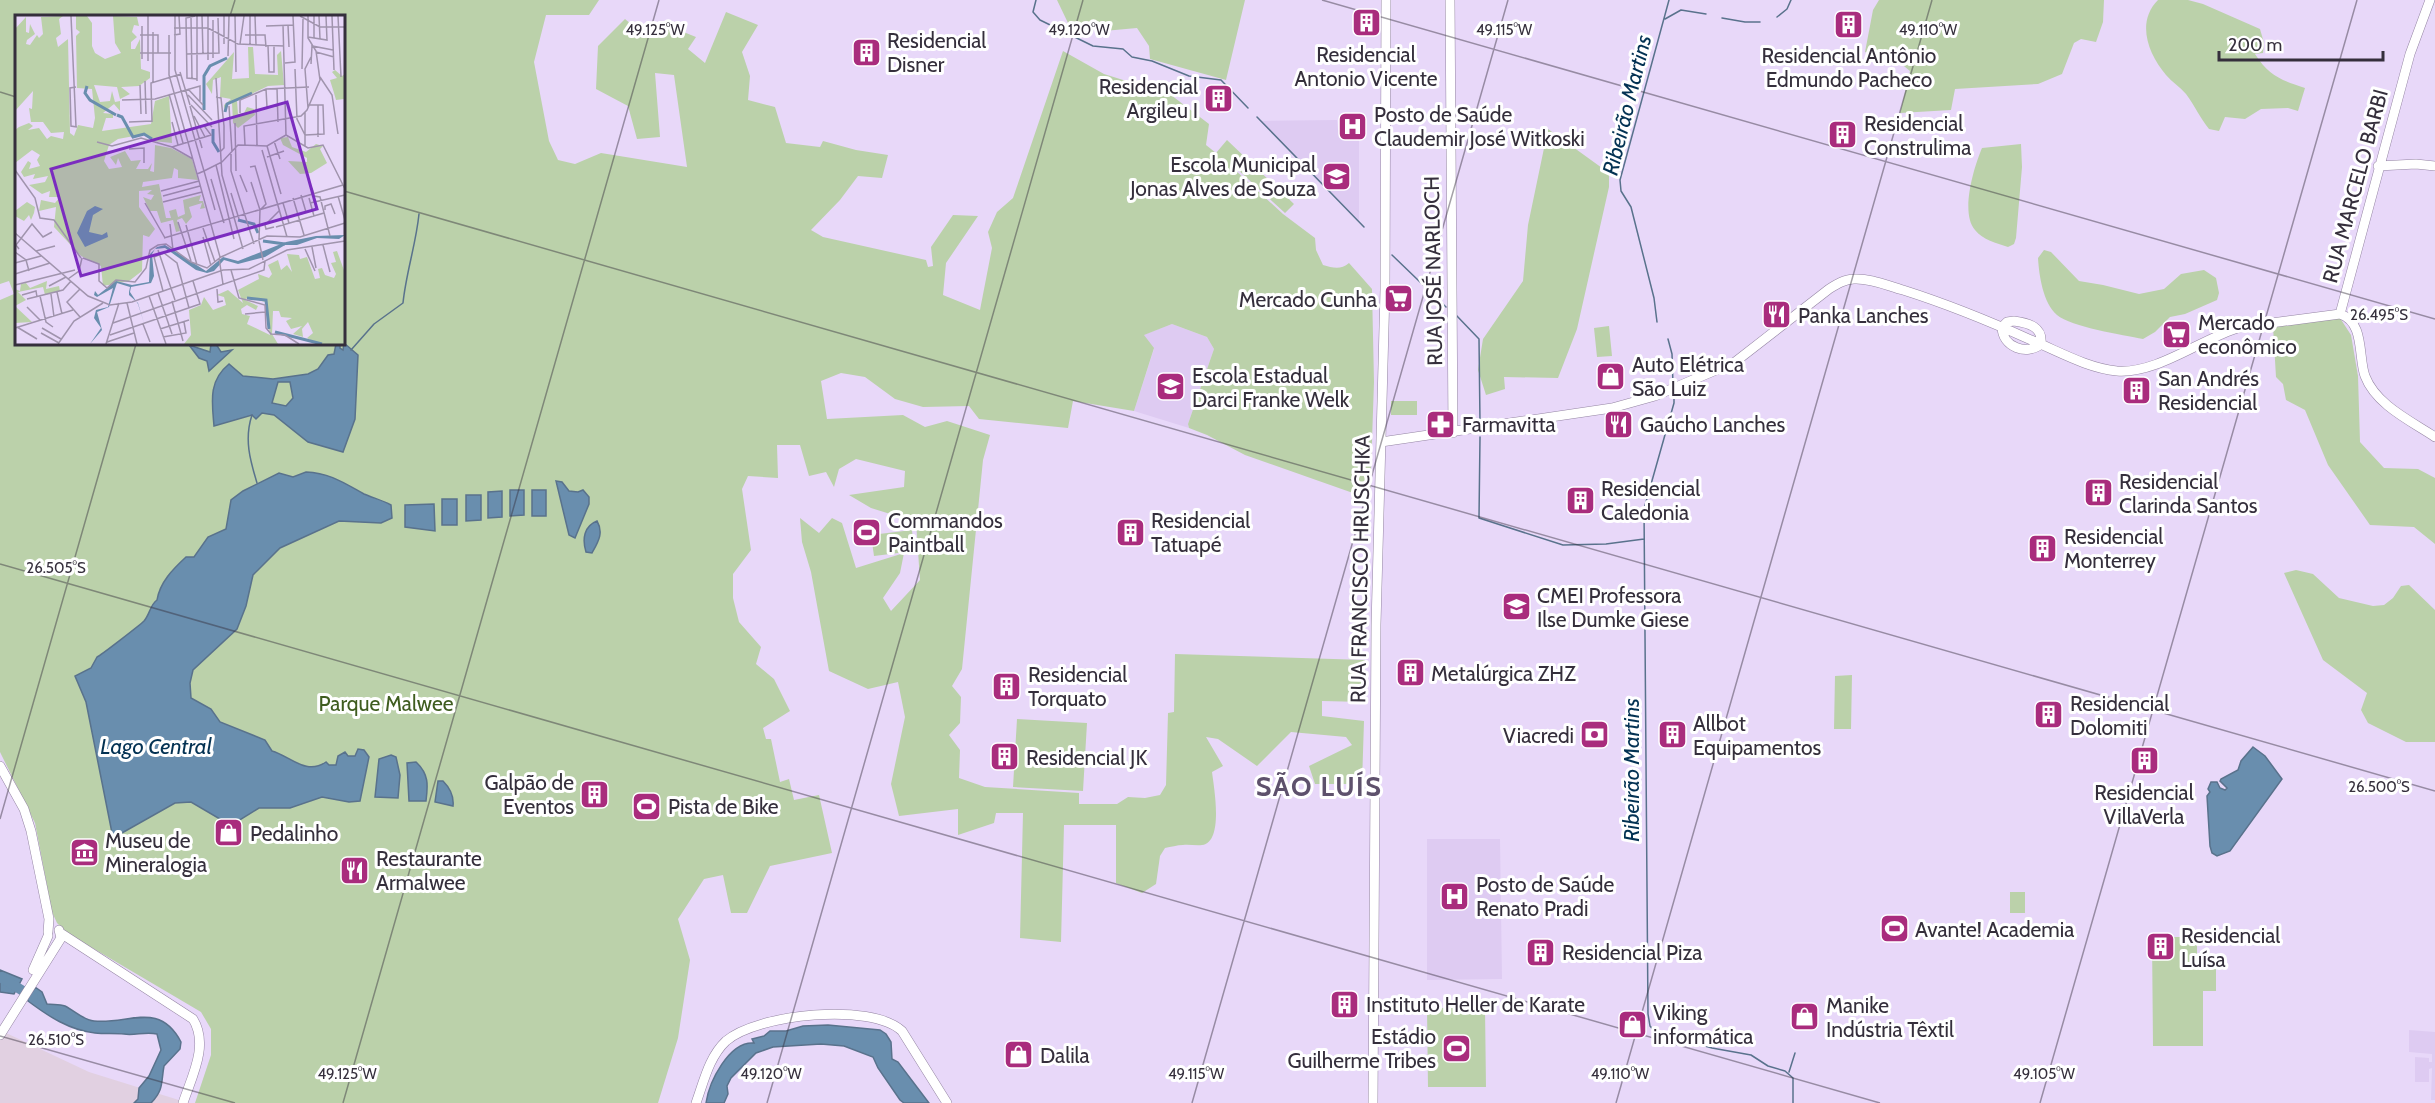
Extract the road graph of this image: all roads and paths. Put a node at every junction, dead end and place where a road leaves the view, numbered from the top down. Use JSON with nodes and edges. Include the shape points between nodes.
{"nodes":[{"id":1,"x":1386,"y":0,"type":"edge"},
{"id":2,"x":1450,"y":0,"type":"edge"},
{"id":3,"x":2430,"y":0,"type":"edge"},
{"id":4,"x":2378,"y":166,"type":"junction"},
{"id":5,"x":2435,"y":166,"type":"edge"},
{"id":6,"x":2340,"y":314,"type":"junction"},
{"id":7,"x":1453,"y":433,"type":"junction"},
{"id":8,"x":2435,"y":437,"type":"edge"},
{"id":9,"x":1381,"y":442,"type":"junction"},
{"id":10,"x":0,"y":766,"type":"edge"},
{"id":11,"x":49,"y":919,"type":"junction"},
{"id":12,"x":48,"y":934,"type":"junction"},
{"id":13,"x":60,"y":936,"type":"junction"},
{"id":14,"x":35,"y":972,"type":"junction"},
{"id":15,"x":18,"y":1001,"type":"junction"},
{"id":16,"x":0,"y":1026,"type":"edge"},
{"id":17,"x":0,"y":1035,"type":"edge"},
{"id":18,"x":183,"y":1103,"type":"edge"},
{"id":19,"x":696,"y":1103,"type":"edge"},
{"id":20,"x":947,"y":1103,"type":"edge"},
{"id":21,"x":1373,"y":1103,"type":"edge"}],
"edges":[{"from":1,"to":9,"type":"street","name":"RUA FRANCISCO HRUSCHKA"},
{"from":2,"to":7,"type":"street","name":"RUA JOSÉ NARLOCH"},
{"from":3,"to":4,"type":"street","name":"RUA MARCELO BARBI"},
{"from":4,"to":5,"type":"street"},
{"from":4,"to":6,"type":"street","name":"RUA MARCELO BARBI"},
{"from":6,"to":7,"type":"street","via":[[2225,331],[2166,360],[2120,371],[2099,367],[1927,298],[1854,279],[1829,289],[1736,362],[1672,389],[1612,408]]},
{"from":6,"to":8,"type":"street","via":[[2347,317],[2356,331],[2370,388],[2379,399]]},
{"from":7,"to":9,"type":"street"},
{"from":9,"to":21,"type":"street","name":"RUA FRANCISCO HRUSCHKA"},
{"from":10,"to":11,"type":"street","via":[[32,831]]},
{"from":11,"to":12,"type":"street"},
{"from":11,"to":13,"type":"street"},
{"from":12,"to":13,"type":"street","via":[[52,941]]},
{"from":12,"to":14,"type":"street"},
{"from":13,"to":14,"type":"street"},
{"from":13,"to":18,"type":"street","via":[[193,1019],[201,1046]]},
{"from":14,"to":15,"type":"street"},
{"from":15,"to":16,"type":"street"},
{"from":15,"to":17,"type":"street"},
{"from":19,"to":20,"type":"street","via":[[710,1063],[735,1034],[774,1020],[817,1015],[877,1018],[896,1025]]}]}
